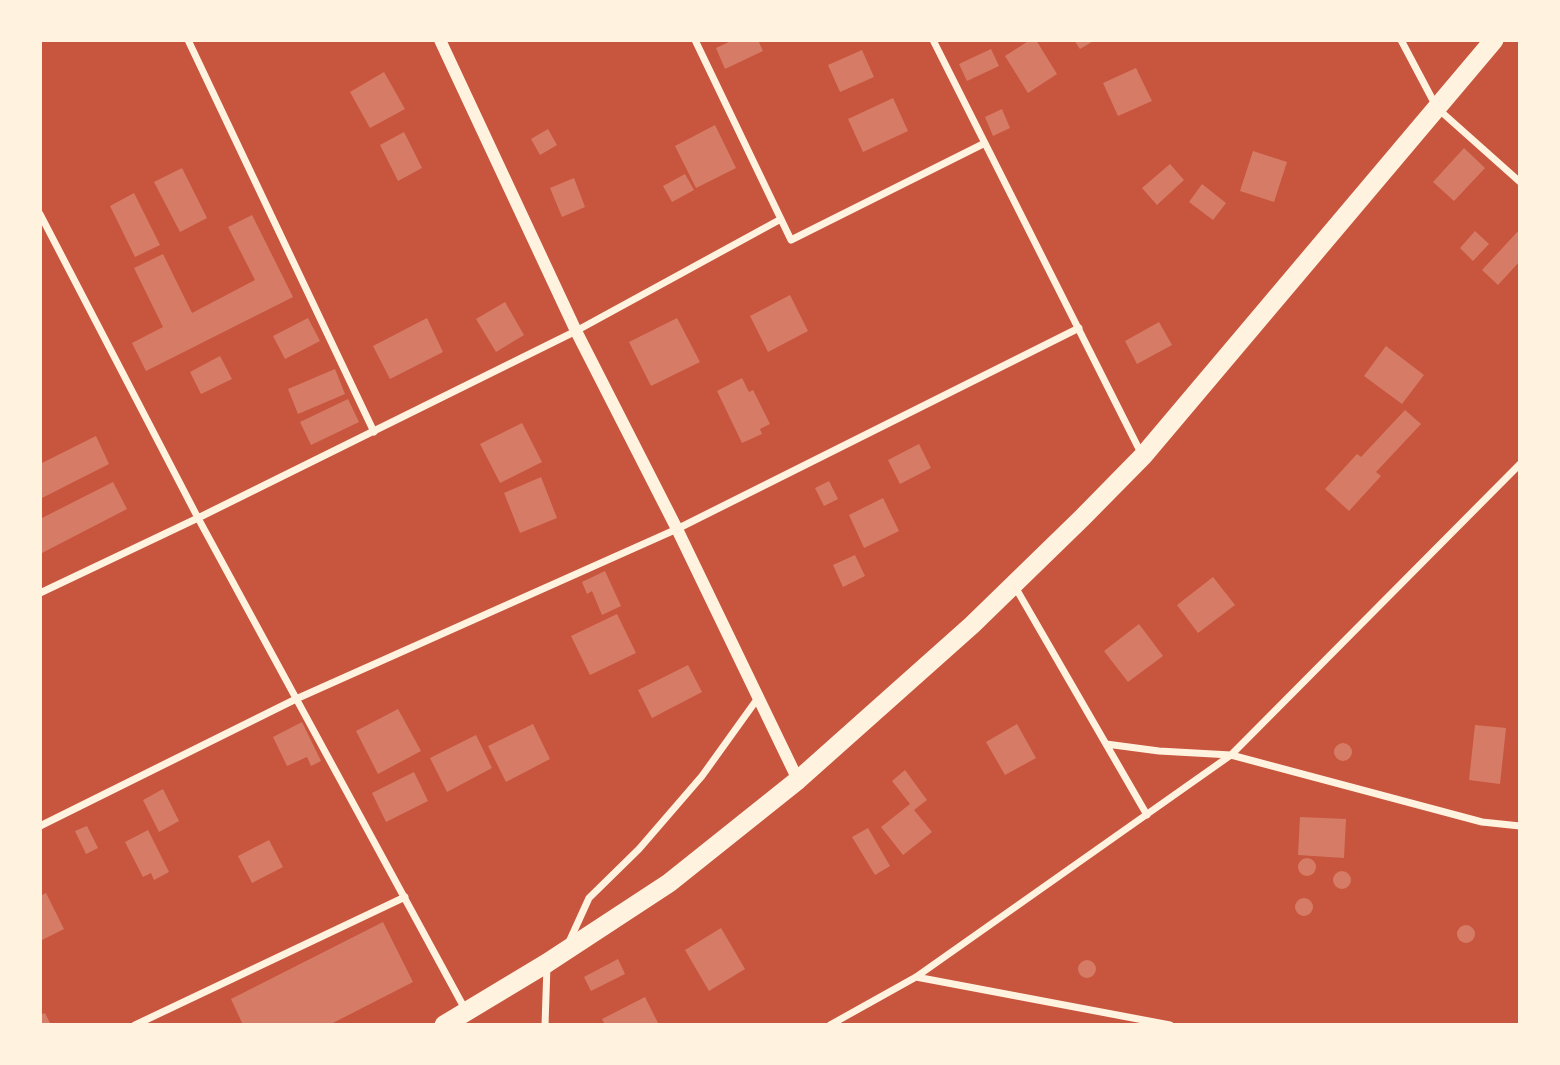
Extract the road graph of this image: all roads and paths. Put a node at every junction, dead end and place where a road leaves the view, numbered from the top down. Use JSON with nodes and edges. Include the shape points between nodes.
{"nodes":[{"id":1,"x":188,"y":40,"type":"edge"},
{"id":2,"x":440,"y":40,"type":"edge"},
{"id":3,"x":695,"y":40,"type":"edge"},
{"id":4,"x":933,"y":40,"type":"edge"},
{"id":5,"x":1401,"y":40,"type":"edge"},
{"id":6,"x":1494,"y":40,"type":"edge"},
{"id":7,"x":1437,"y":108,"type":"junction"},
{"id":8,"x":985,"y":143,"type":"junction"},
{"id":9,"x":1520,"y":182,"type":"edge"},
{"id":10,"x":40,"y":214,"type":"edge"},
{"id":11,"x":781,"y":219,"type":"junction"},
{"id":12,"x":1079,"y":328,"type":"junction"},
{"id":13,"x":576,"y":331,"type":"junction"},
{"id":14,"x":374,"y":432,"type":"junction"},
{"id":15,"x":1143,"y":457,"type":"junction"},
{"id":16,"x":1520,"y":464,"type":"edge"},
{"id":17,"x":198,"y":519,"type":"junction"},
{"id":18,"x":677,"y":529,"type":"junction"},
{"id":19,"x":1013,"y":584,"type":"junction"},
{"id":20,"x":40,"y":593,"type":"edge"},
{"id":21,"x":758,"y":698,"type":"junction"},
{"id":22,"x":296,"y":699,"type":"junction"},
{"id":23,"x":1106,"y":744,"type":"junction"},
{"id":24,"x":1231,"y":755,"type":"junction"},
{"id":25,"x":798,"y":780,"type":"junction"},
{"id":26,"x":1147,"y":814,"type":"junction"},
{"id":27,"x":1520,"y":825,"type":"edge"},
{"id":28,"x":40,"y":826,"type":"edge"},
{"id":29,"x":405,"y":897,"type":"junction"},
{"id":30,"x":564,"y":951,"type":"junction"},
{"id":31,"x":547,"y":963,"type":"junction"},
{"id":32,"x":916,"y":977,"type":"junction"},
{"id":33,"x":466,"y":1011,"type":"junction"},
{"id":34,"x":135,"y":1025,"type":"edge"},
{"id":35,"x":444,"y":1025,"type":"edge"},
{"id":36,"x":545,"y":1025,"type":"edge"},
{"id":37,"x":830,"y":1025,"type":"edge"},
{"id":38,"x":1170,"y":1025,"type":"edge"}],
"edges":[{"from":1,"to":14,"type":"street"},
{"from":2,"to":13,"type":"street"},
{"from":3,"to":11,"type":"street"},
{"from":4,"to":8,"type":"street"},
{"from":5,"to":7,"type":"street"},
{"from":6,"to":7,"type":"highway"},
{"from":7,"to":9,"type":"street"},
{"from":7,"to":15,"type":"highway"},
{"from":8,"to":11,"type":"street","via":[[791,240]]},
{"from":8,"to":12,"type":"street"},
{"from":10,"to":17,"type":"street"},
{"from":11,"to":13,"type":"street"},
{"from":12,"to":15,"type":"street"},
{"from":12,"to":18,"type":"street"},
{"from":13,"to":14,"type":"street"},
{"from":13,"to":18,"type":"street"},
{"from":14,"to":17,"type":"street"},
{"from":15,"to":19,"type":"highway"},
{"from":16,"to":24,"type":"street"},
{"from":17,"to":20,"type":"street"},
{"from":17,"to":22,"type":"street"},
{"from":18,"to":21,"type":"street"},
{"from":18,"to":22,"type":"street"},
{"from":19,"to":23,"type":"street"},
{"from":19,"to":25,"type":"highway"},
{"from":21,"to":25,"type":"street"},
{"from":21,"to":30,"type":"street","via":[[702,776],[589,898]]},
{"from":22,"to":28,"type":"street"},
{"from":22,"to":29,"type":"street"},
{"from":23,"to":24,"type":"street"},
{"from":23,"to":26,"type":"street"},
{"from":24,"to":26,"type":"street"},
{"from":24,"to":27,"type":"street","via":[[1482,822]]},
{"from":25,"to":30,"type":"highway","via":[[669,883]]},
{"from":26,"to":32,"type":"street"},
{"from":29,"to":33,"type":"street"},
{"from":29,"to":34,"type":"street"},
{"from":30,"to":31,"type":"highway"},
{"from":31,"to":33,"type":"highway"},
{"from":31,"to":36,"type":"street"},
{"from":32,"to":37,"type":"street"},
{"from":32,"to":38,"type":"street"},
{"from":33,"to":35,"type":"highway"}]}
